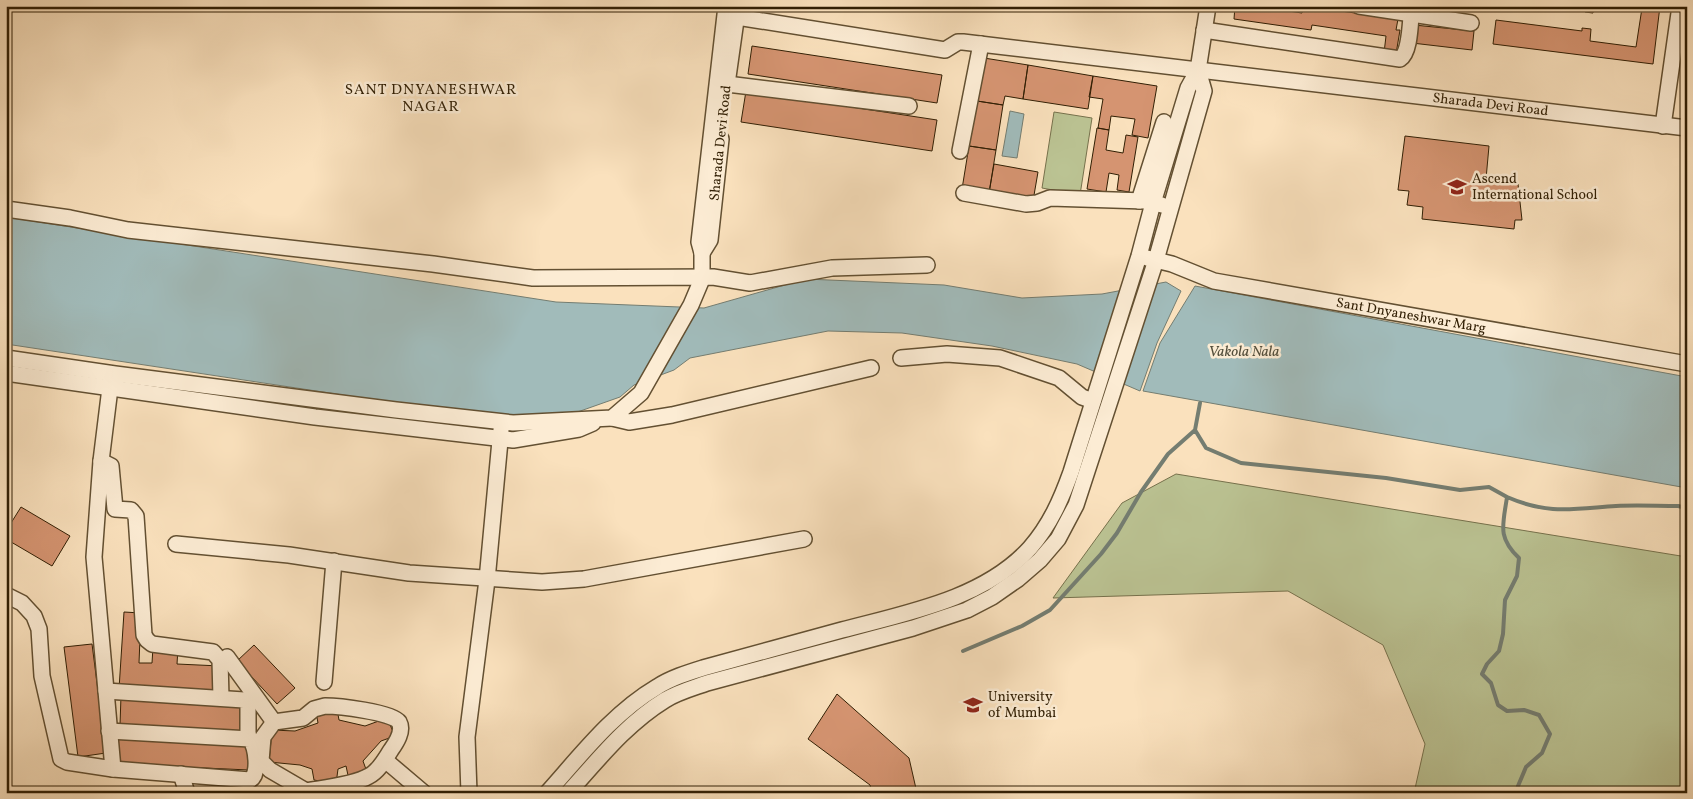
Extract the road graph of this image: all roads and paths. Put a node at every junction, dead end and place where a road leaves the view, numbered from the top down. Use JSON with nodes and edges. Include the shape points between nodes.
{"nodes":[{"id":1,"x":726,"y":6,"type":"edge"},
{"id":2,"x":1208,"y":6,"type":"edge"},
{"id":3,"x":1358,"y":6,"type":"edge"},
{"id":4,"x":1680,"y":6,"type":"edge"},
{"id":5,"x":1411,"y":10,"type":"edge"},
{"id":6,"x":738,"y":12,"type":"edge"},
{"id":7,"x":1471,"y":23,"type":"dead end"},
{"id":8,"x":1204,"y":30,"type":"junction"},
{"id":9,"x":981,"y":44,"type":"junction"},
{"id":10,"x":1198,"y":70,"type":"junction"},
{"id":11,"x":727,"y":84,"type":"junction"},
{"id":12,"x":909,"y":106,"type":"dead end"},
{"id":13,"x":720,"y":108,"type":"junction"},
{"id":14,"x":1663,"y":126,"type":"junction"},
{"id":15,"x":1687,"y":128,"type":"edge"},
{"id":16,"x":960,"y":151,"type":"dead end"},
{"id":17,"x":964,"y":193,"type":"dead end"},
{"id":18,"x":1146,"y":202,"type":"junction"},
{"id":19,"x":1172,"y":207,"type":"junction"},
{"id":20,"x":6,"y":208,"type":"edge"},
{"id":21,"x":1139,"y":256,"type":"junction"},
{"id":22,"x":1156,"y":260,"type":"junction"},
{"id":23,"x":927,"y":265,"type":"dead end"},
{"id":24,"x":702,"y":279,"type":"junction"},
{"id":25,"x":6,"y":358,"type":"edge"},
{"id":26,"x":901,"y":358,"type":"dead end"},
{"id":27,"x":1687,"y":364,"type":"edge"},
{"id":28,"x":871,"y":368,"type":"dead end"},
{"id":29,"x":50,"y":372,"type":"junction"},
{"id":30,"x":6,"y":373,"type":"edge"},
{"id":31,"x":111,"y":381,"type":"junction"},
{"id":32,"x":221,"y":388,"type":"junction"},
{"id":33,"x":269,"y":394,"type":"junction"},
{"id":34,"x":1093,"y":399,"type":"junction"},
{"id":35,"x":220,"y":404,"type":"junction"},
{"id":36,"x":267,"y":410,"type":"junction"},
{"id":37,"x":424,"y":413,"type":"junction"},
{"id":38,"x":606,"y":419,"type":"junction"},
{"id":39,"x":502,"y":421,"type":"junction"},
{"id":40,"x":534,"y":422,"type":"junction"},
{"id":41,"x":423,"y":429,"type":"junction"},
{"id":42,"x":532,"y":437,"type":"junction"},
{"id":43,"x":500,"y":439,"type":"junction"},
{"id":44,"x":101,"y":461,"type":"junction"},
{"id":45,"x":98,"y":509,"type":"junction"},
{"id":46,"x":115,"y":509,"type":"junction"},
{"id":47,"x":804,"y":539,"type":"dead end"},
{"id":48,"x":176,"y":544,"type":"dead end"},
{"id":49,"x":334,"y":562,"type":"junction"},
{"id":50,"x":487,"y":580,"type":"junction"},
{"id":51,"x":6,"y":595,"type":"edge"},
{"id":52,"x":908,"y":613,"type":"junction"},
{"id":53,"x":913,"y":628,"type":"junction"},
{"id":54,"x":227,"y":657,"type":"dead end"},
{"id":55,"x":324,"y":682,"type":"dead end"},
{"id":56,"x":106,"y":692,"type":"junction"},
{"id":57,"x":221,"y":698,"type":"junction"},
{"id":58,"x":274,"y":722,"type":"junction"},
{"id":59,"x":109,"y":730,"type":"junction"},
{"id":60,"x":249,"y":738,"type":"junction"},
{"id":61,"x":384,"y":760,"type":"junction"},
{"id":62,"x":113,"y":769,"type":"junction"},
{"id":63,"x":181,"y":774,"type":"junction"},
{"id":64,"x":187,"y":793,"type":"edge"},
{"id":65,"x":424,"y":793,"type":"edge"},
{"id":66,"x":469,"y":793,"type":"edge"},
{"id":67,"x":547,"y":793,"type":"edge"},
{"id":68,"x":568,"y":793,"type":"edge"}],
"edges":[{"from":1,"to":13,"type":"street"},
{"from":2,"to":8,"type":"street"},
{"from":3,"to":5,"type":"street"},
{"from":4,"to":14,"type":"street"},
{"from":5,"to":7,"type":"street"},
{"from":5,"to":8,"type":"street","via":[[1407,49],[1400,59]]},
{"from":6,"to":9,"type":"street","name":"Sharada Devi Road","via":[[945,50],[958,42]]},
{"from":6,"to":11,"type":"street","name":"Sharada Devi Road"},
{"from":8,"to":10,"type":"street"},
{"from":9,"to":10,"type":"street","name":"Sharada Devi Road"},
{"from":9,"to":16,"type":"street"},
{"from":10,"to":14,"type":"street","name":"Sharada Devi Road"},
{"from":10,"to":18,"type":"street","via":[[1165,122],[1159,159]]},
{"from":10,"to":19,"type":"street","via":[[1204,92]]},
{"from":11,"to":12,"type":"street"},
{"from":11,"to":13,"type":"street","name":"Sharada Devi Road"},
{"from":13,"to":24,"type":"street","name":"Sharada Devi Road","via":[[710,240],[702,253]]},
{"from":14,"to":15,"type":"street","name":"Sharada Devi Road"},
{"from":17,"to":18,"type":"street","via":[[1026,204],[1050,198]]},
{"from":18,"to":19,"type":"street"},
{"from":18,"to":21,"type":"street"},
{"from":19,"to":22,"type":"street"},
{"from":20,"to":24,"type":"street","via":[[128,230],[533,278]]},
{"from":21,"to":22,"type":"street","name":"Sant Dnyaneshwar Marg"},
{"from":21,"to":34,"type":"street"},
{"from":22,"to":27,"type":"street","name":"Sant Dnyaneshwar Marg","via":[[1214,281]]},
{"from":22,"to":53,"type":"street","via":[[1076,505],[1058,539],[1040,560],[992,597],[967,610]]},
{"from":23,"to":24,"type":"street","via":[[832,268],[750,283]]},
{"from":24,"to":38,"type":"street","via":[[691,305],[641,393]]},
{"from":25,"to":29,"type":"street"},
{"from":26,"to":34,"type":"street","via":[[948,354],[1000,358],[1059,378],[1082,397]]},
{"from":28,"to":38,"type":"street","via":[[672,415],[629,422]]},
{"from":29,"to":30,"type":"street"},
{"from":29,"to":31,"type":"street"},
{"from":31,"to":32,"type":"street"},
{"from":31,"to":35,"type":"street"},
{"from":31,"to":44,"type":"street"},
{"from":32,"to":33,"type":"street"},
{"from":32,"to":35,"type":"street"},
{"from":33,"to":36,"type":"street"},
{"from":33,"to":37,"type":"street"},
{"from":34,"to":52,"type":"street","via":[[1059,504],[1029,548],[984,583],[961,595]]},
{"from":35,"to":36,"type":"street"},
{"from":36,"to":41,"type":"street"},
{"from":37,"to":39,"type":"street"},
{"from":37,"to":41,"type":"street"},
{"from":38,"to":40,"type":"street"},
{"from":38,"to":42,"type":"street","via":[[579,429]]},
{"from":39,"to":40,"type":"street"},
{"from":39,"to":43,"type":"street"},
{"from":40,"to":42,"type":"street"},
{"from":41,"to":43,"type":"street"},
{"from":42,"to":43,"type":"street"},
{"from":43,"to":50,"type":"street"},
{"from":44,"to":45,"type":"street"},
{"from":44,"to":46,"type":"street","via":[[111,466]]},
{"from":45,"to":46,"type":"street"},
{"from":45,"to":56,"type":"street","via":[[94,557]]},
{"from":46,"to":57,"type":"street","via":[[131,510],[136,516],[144,636],[152,644],[217,655],[220,660]]},
{"from":47,"to":50,"type":"street","via":[[584,579],[542,582]]},
{"from":48,"to":49,"type":"street"},
{"from":49,"to":50,"type":"street"},
{"from":49,"to":55,"type":"street"},
{"from":50,"to":66,"type":"street","via":[[467,737]]},
{"from":51,"to":62,"type":"street","via":[[22,603],[34,616],[42,676],[61,759]]},
{"from":52,"to":53,"type":"street"},
{"from":52,"to":67,"type":"street","via":[[676,677],[618,716]]},
{"from":53,"to":68,"type":"street","via":[[708,683],[665,700],[629,727]]},
{"from":54,"to":58,"type":"street"},
{"from":56,"to":57,"type":"street"},
{"from":56,"to":59,"type":"street"},
{"from":57,"to":60,"type":"street","via":[[248,703]]},
{"from":58,"to":61,"type":"street","via":[[303,718],[314,709],[325,706],[390,716],[399,722],[400,728],[398,742]]},
{"from":58,"to":61,"type":"street","via":[[263,737],[261,761],[306,791],[368,777]]},
{"from":59,"to":60,"type":"street"},
{"from":59,"to":62,"type":"street"},
{"from":60,"to":63,"type":"street","via":[[253,743],[257,772],[250,780]]},
{"from":61,"to":65,"type":"street"},
{"from":62,"to":63,"type":"street"},
{"from":63,"to":64,"type":"street"}]}
